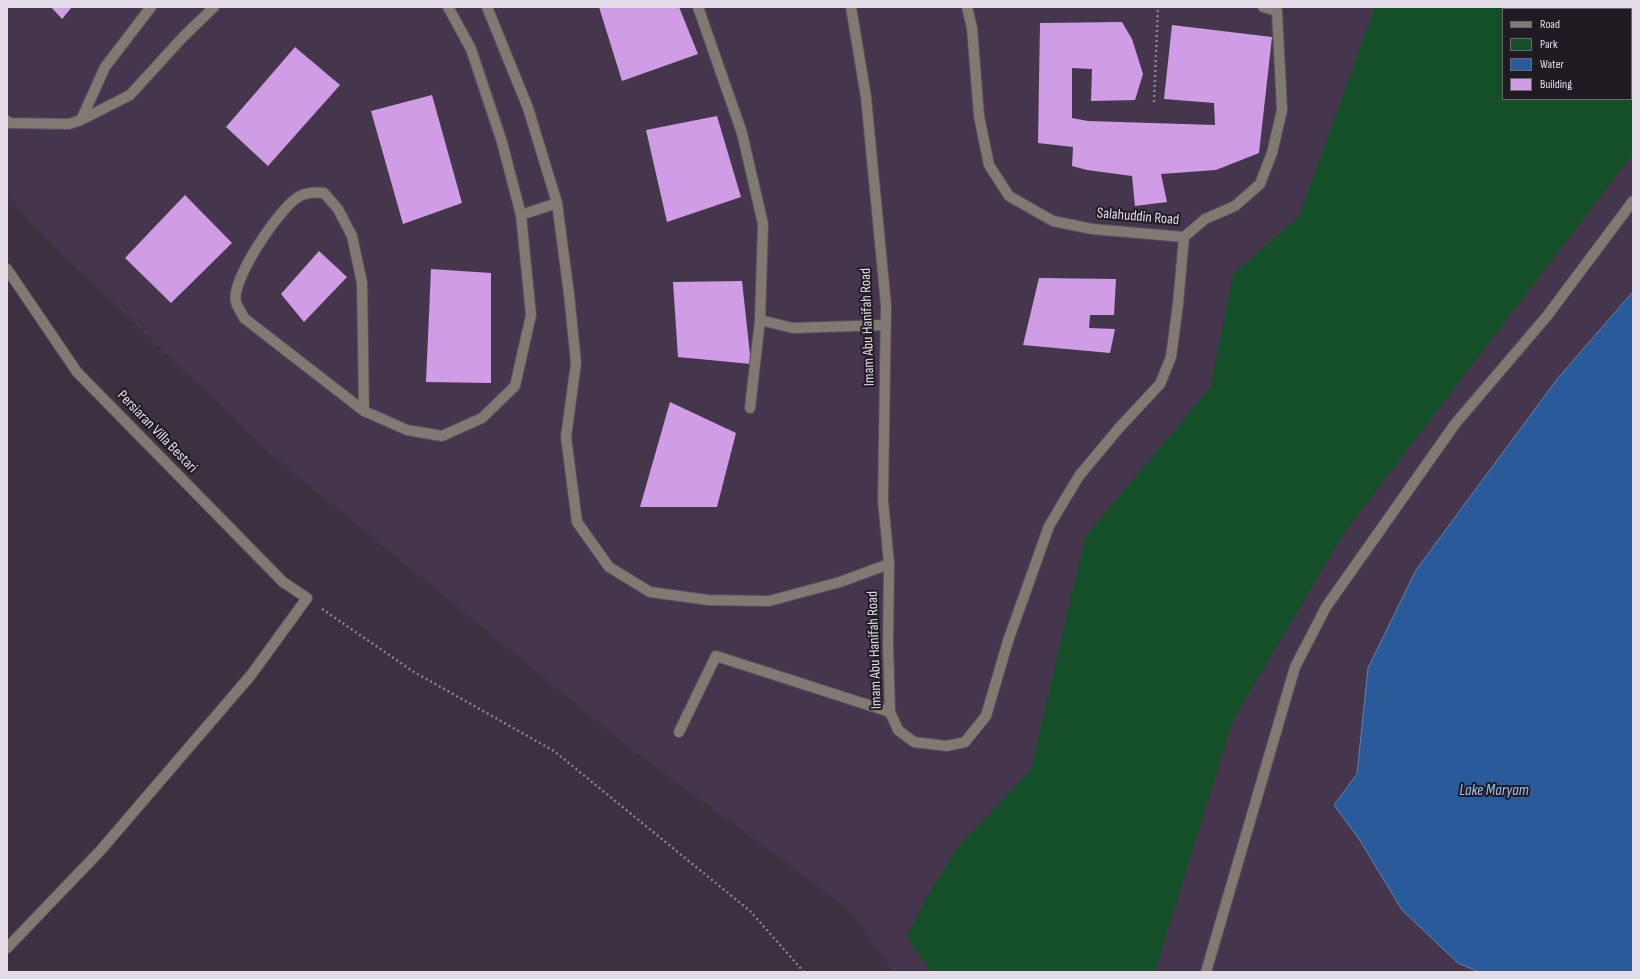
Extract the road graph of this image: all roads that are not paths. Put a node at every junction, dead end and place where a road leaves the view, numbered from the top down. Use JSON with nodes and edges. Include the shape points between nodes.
{"nodes":[{"id":1,"x":151,"y":7,"type":"edge"},
{"id":2,"x":214,"y":7,"type":"edge"},
{"id":3,"x":448,"y":7,"type":"edge"},
{"id":4,"x":487,"y":7,"type":"edge"},
{"id":5,"x":698,"y":7,"type":"edge"},
{"id":6,"x":852,"y":7,"type":"edge"},
{"id":7,"x":967,"y":7,"type":"edge"},
{"id":8,"x":1263,"y":7,"type":"edge"},
{"id":9,"x":81,"y":120,"type":"junction"},
{"id":10,"x":7,"y":121,"type":"edge"},
{"id":11,"x":1633,"y":201,"type":"edge"},
{"id":12,"x":557,"y":203,"type":"junction"},
{"id":13,"x":521,"y":215,"type":"junction"},
{"id":14,"x":1184,"y":237,"type":"junction"},
{"id":15,"x":7,"y":269,"type":"edge"},
{"id":16,"x":760,"y":320,"type":"junction"},
{"id":17,"x":886,"y":325,"type":"junction"},
{"id":18,"x":750,"y":408,"type":"dead end"},
{"id":19,"x":364,"y":412,"type":"junction"},
{"id":20,"x":889,"y":564,"type":"junction"},
{"id":21,"x":890,"y":712,"type":"junction"},
{"id":22,"x":679,"y":732,"type":"dead end"},
{"id":23,"x":7,"y":948,"type":"edge"},
{"id":24,"x":1206,"y":972,"type":"edge"}],
"edges":[{"from":1,"to":9,"type":"street","via":[[105,67]]},
{"from":2,"to":9,"type":"street","via":[[130,95]]},
{"from":3,"to":13,"type":"street","via":[[472,49],[502,142]]},
{"from":4,"to":12,"type":"street","via":[[528,108]]},
{"from":5,"to":16,"type":"street","via":[[742,133],[763,224]]},
{"from":6,"to":17,"type":"street","name":"Imam Abu Hanifah Road","via":[[866,97]]},
{"from":7,"to":14,"type":"street","name":"Salahuddin Road","via":[[972,28],[979,116],[989,165],[1009,196],[1053,221],[1092,229]]},
{"from":8,"to":14,"type":"street","name":"Salahuddin Road","via":[[1277,11],[1279,35],[1282,110],[1272,153],[1260,184],[1235,206],[1205,219]]},
{"from":9,"to":10,"type":"street","via":[[69,124]]},
{"from":11,"to":24,"type":"street","via":[[1547,316],[1455,424],[1326,607],[1295,667]]},
{"from":12,"to":13,"type":"street"},
{"from":12,"to":20,"type":"street","via":[[576,363],[566,437],[577,522],[609,567],[650,592],[708,600],[769,601],[840,582]]},
{"from":13,"to":19,"type":"street","via":[[531,315],[515,386],[482,418],[442,436],[406,430]]},
{"from":14,"to":21,"type":"street","name":"Imam Abu Hanifah Road","via":[[1171,357],[1160,384],[1079,476],[1049,526],[1008,641],[986,716],[965,742],[947,746],[914,742],[898,730]]},
{"from":15,"to":23,"type":"street","name":"Persiaran Villa Bestari","via":[[77,372],[283,582],[307,598],[251,675],[100,851]]},
{"from":16,"to":17,"type":"street","via":[[793,328]]},
{"from":16,"to":18,"type":"street"},
{"from":17,"to":20,"type":"street","name":"Imam Abu Hanifah Road","via":[[883,500]]},
{"from":19,"to":19,"type":"street","via":[[362,283],[352,236],[338,209],[324,193],[313,192],[300,196],[274,221],[243,270],[235,301],[244,318]]},
{"from":20,"to":21,"type":"street","name":"Imam Abu Hanifah Road"},
{"from":21,"to":22,"type":"street","via":[[716,656]]}]}
